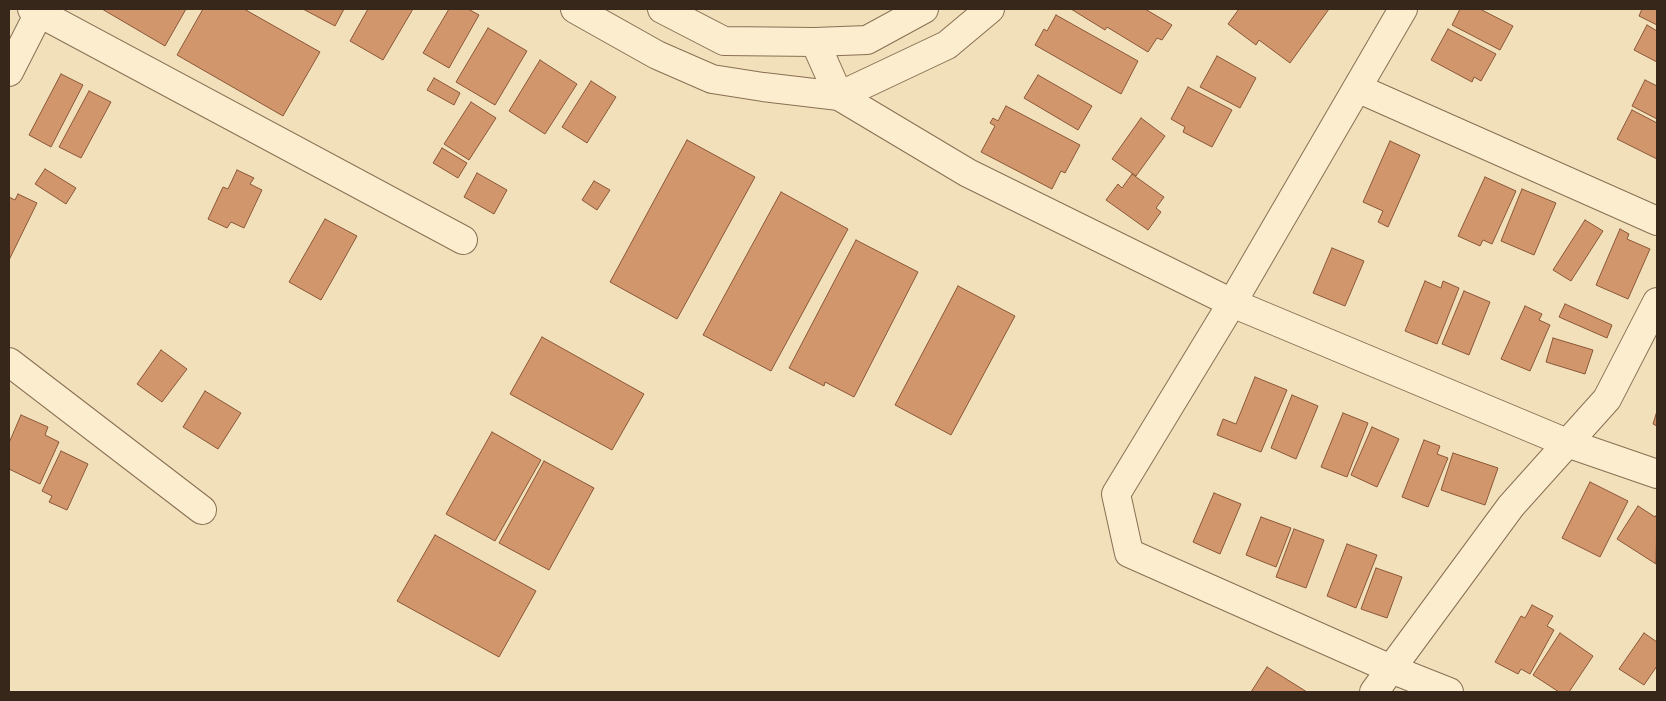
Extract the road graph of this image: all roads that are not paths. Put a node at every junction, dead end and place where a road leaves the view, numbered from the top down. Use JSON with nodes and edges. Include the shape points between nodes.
{"nodes":[{"id":1,"x":575,"y":9,"type":"edge"},
{"id":2,"x":662,"y":9,"type":"edge"},
{"id":3,"x":924,"y":9,"type":"edge"},
{"id":4,"x":990,"y":9,"type":"edge"},
{"id":5,"x":1403,"y":9,"type":"edge"},
{"id":6,"x":36,"y":10,"type":"edge"},
{"id":7,"x":816,"y":42,"type":"junction"},
{"id":8,"x":9,"y":72,"type":"edge"},
{"id":9,"x":1357,"y":88,"type":"junction"},
{"id":10,"x":839,"y":96,"type":"junction"},
{"id":11,"x":1657,"y":222,"type":"edge"},
{"id":12,"x":463,"y":240,"type":"dead end"},
{"id":13,"x":1657,"y":302,"type":"edge"},
{"id":14,"x":1232,"y":303,"type":"junction"},
{"id":15,"x":9,"y":362,"type":"edge"},
{"id":16,"x":1567,"y":443,"type":"junction"},
{"id":17,"x":1657,"y":474,"type":"edge"},
{"id":18,"x":202,"y":510,"type":"dead end"},
{"id":19,"x":1391,"y":669,"type":"junction"},
{"id":20,"x":1374,"y":692,"type":"edge"},
{"id":21,"x":1449,"y":692,"type":"edge"}],
"edges":[{"from":1,"to":10,"type":"street","via":[[658,55],[712,79]]},
{"from":2,"to":7,"type":"street","via":[[724,41]]},
{"from":3,"to":7,"type":"street","via":[[867,40]]},
{"from":4,"to":10,"type":"street","via":[[947,45]]},
{"from":5,"to":9,"type":"street"},
{"from":6,"to":8,"type":"street"},
{"from":6,"to":12,"type":"street"},
{"from":7,"to":10,"type":"street"},
{"from":9,"to":11,"type":"street"},
{"from":9,"to":14,"type":"street"},
{"from":10,"to":14,"type":"street","via":[[968,173]]},
{"from":13,"to":16,"type":"street","via":[[1607,399]]},
{"from":14,"to":16,"type":"street"},
{"from":14,"to":19,"type":"street","via":[[1116,494],[1129,553]]},
{"from":15,"to":18,"type":"street"},
{"from":16,"to":17,"type":"street"},
{"from":16,"to":19,"type":"street","via":[[1511,506]]},
{"from":19,"to":20,"type":"street"},
{"from":19,"to":21,"type":"street"}]}
